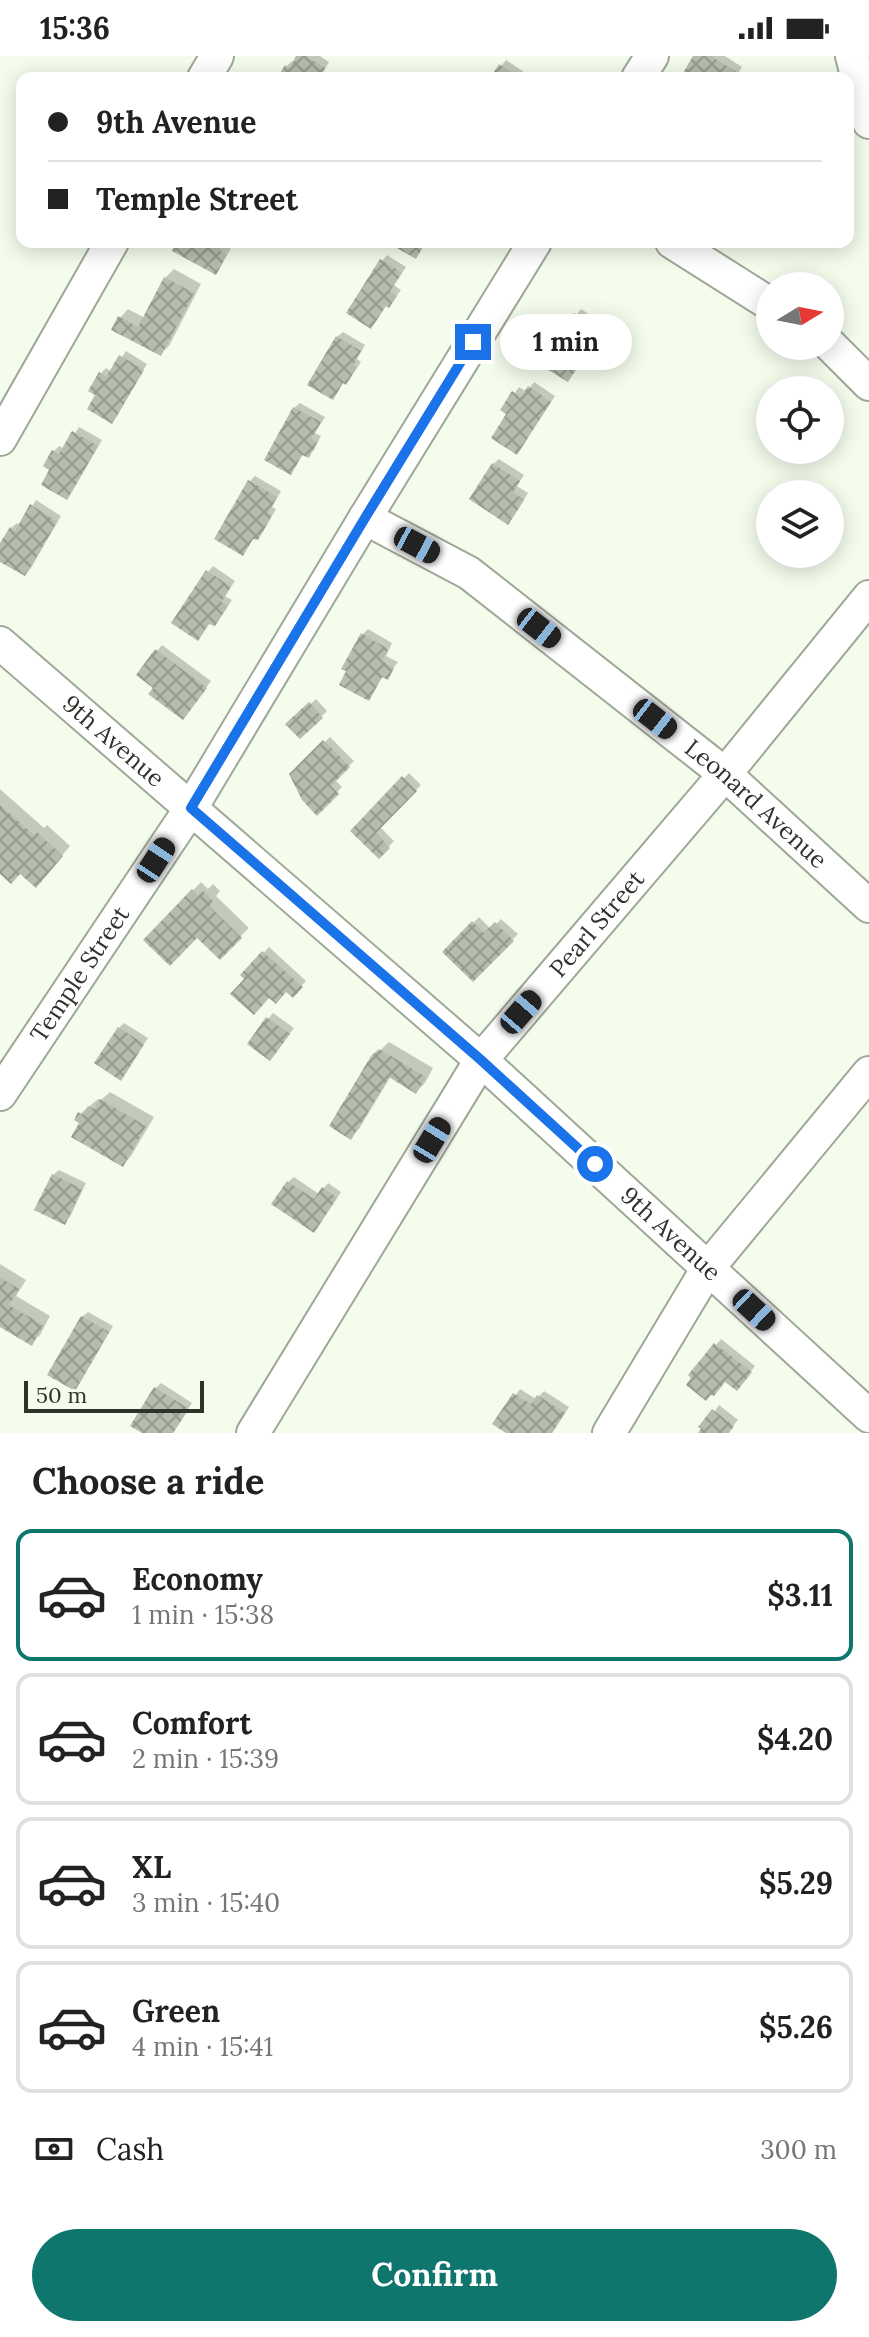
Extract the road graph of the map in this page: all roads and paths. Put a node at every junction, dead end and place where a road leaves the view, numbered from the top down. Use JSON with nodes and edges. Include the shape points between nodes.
{"nodes":[{"id":1,"x":856,"y":57,"type":"edge"},
{"id":2,"x":869,"y":122,"type":"edge"},
{"id":3,"x":109,"y":248,"type":"edge"},
{"id":4,"x":531,"y":248,"type":"edge"},
{"id":5,"x":681,"y":248,"type":"edge"},
{"id":6,"x":756,"y":295,"type":"edge"},
{"id":7,"x":844,"y":359,"type":"edge"},
{"id":8,"x":869,"y":384,"type":"edge"},
{"id":9,"x":0,"y":439,"type":"edge"},
{"id":10,"x":365,"y":518,"type":"junction"},
{"id":11,"x":869,"y":597,"type":"edge"},
{"id":12,"x":0,"y":643,"type":"edge"},
{"id":13,"x":725,"y":774,"type":"junction"},
{"id":14,"x":191,"y":808,"type":"junction"},
{"id":15,"x":869,"y":906,"type":"edge"},
{"id":16,"x":481,"y":1060,"type":"junction"},
{"id":17,"x":869,"y":1073,"type":"edge"},
{"id":18,"x":0,"y":1094,"type":"edge"},
{"id":19,"x":708,"y":1268,"type":"junction"},
{"id":20,"x":869,"y":1416,"type":"edge"},
{"id":21,"x":253,"y":1433,"type":"edge"},
{"id":22,"x":609,"y":1433,"type":"edge"}],
"edges":[{"from":1,"to":2,"type":"street"},
{"from":3,"to":9,"type":"street"},
{"from":4,"to":10,"type":"street","name":"Temple Street"},
{"from":5,"to":6,"type":"street"},
{"from":7,"to":8,"type":"street"},
{"from":10,"to":13,"type":"street","name":"Leonard Avenue","via":[[469,573]]},
{"from":10,"to":14,"type":"street","name":"Temple Street"},
{"from":11,"to":13,"type":"street","name":"Pearl Street"},
{"from":12,"to":14,"type":"street","name":"9th Avenue"},
{"from":13,"to":15,"type":"street","name":"Leonard Avenue"},
{"from":13,"to":16,"type":"street","name":"Pearl Street"},
{"from":14,"to":16,"type":"street","name":"9th Avenue"},
{"from":14,"to":18,"type":"street","name":"Temple Street"},
{"from":16,"to":19,"type":"street","name":"9th Avenue"},
{"from":16,"to":21,"type":"street","name":"Pearl Street"},
{"from":17,"to":19,"type":"street"},
{"from":19,"to":20,"type":"street","name":"9th Avenue"},
{"from":19,"to":22,"type":"street"}]}
